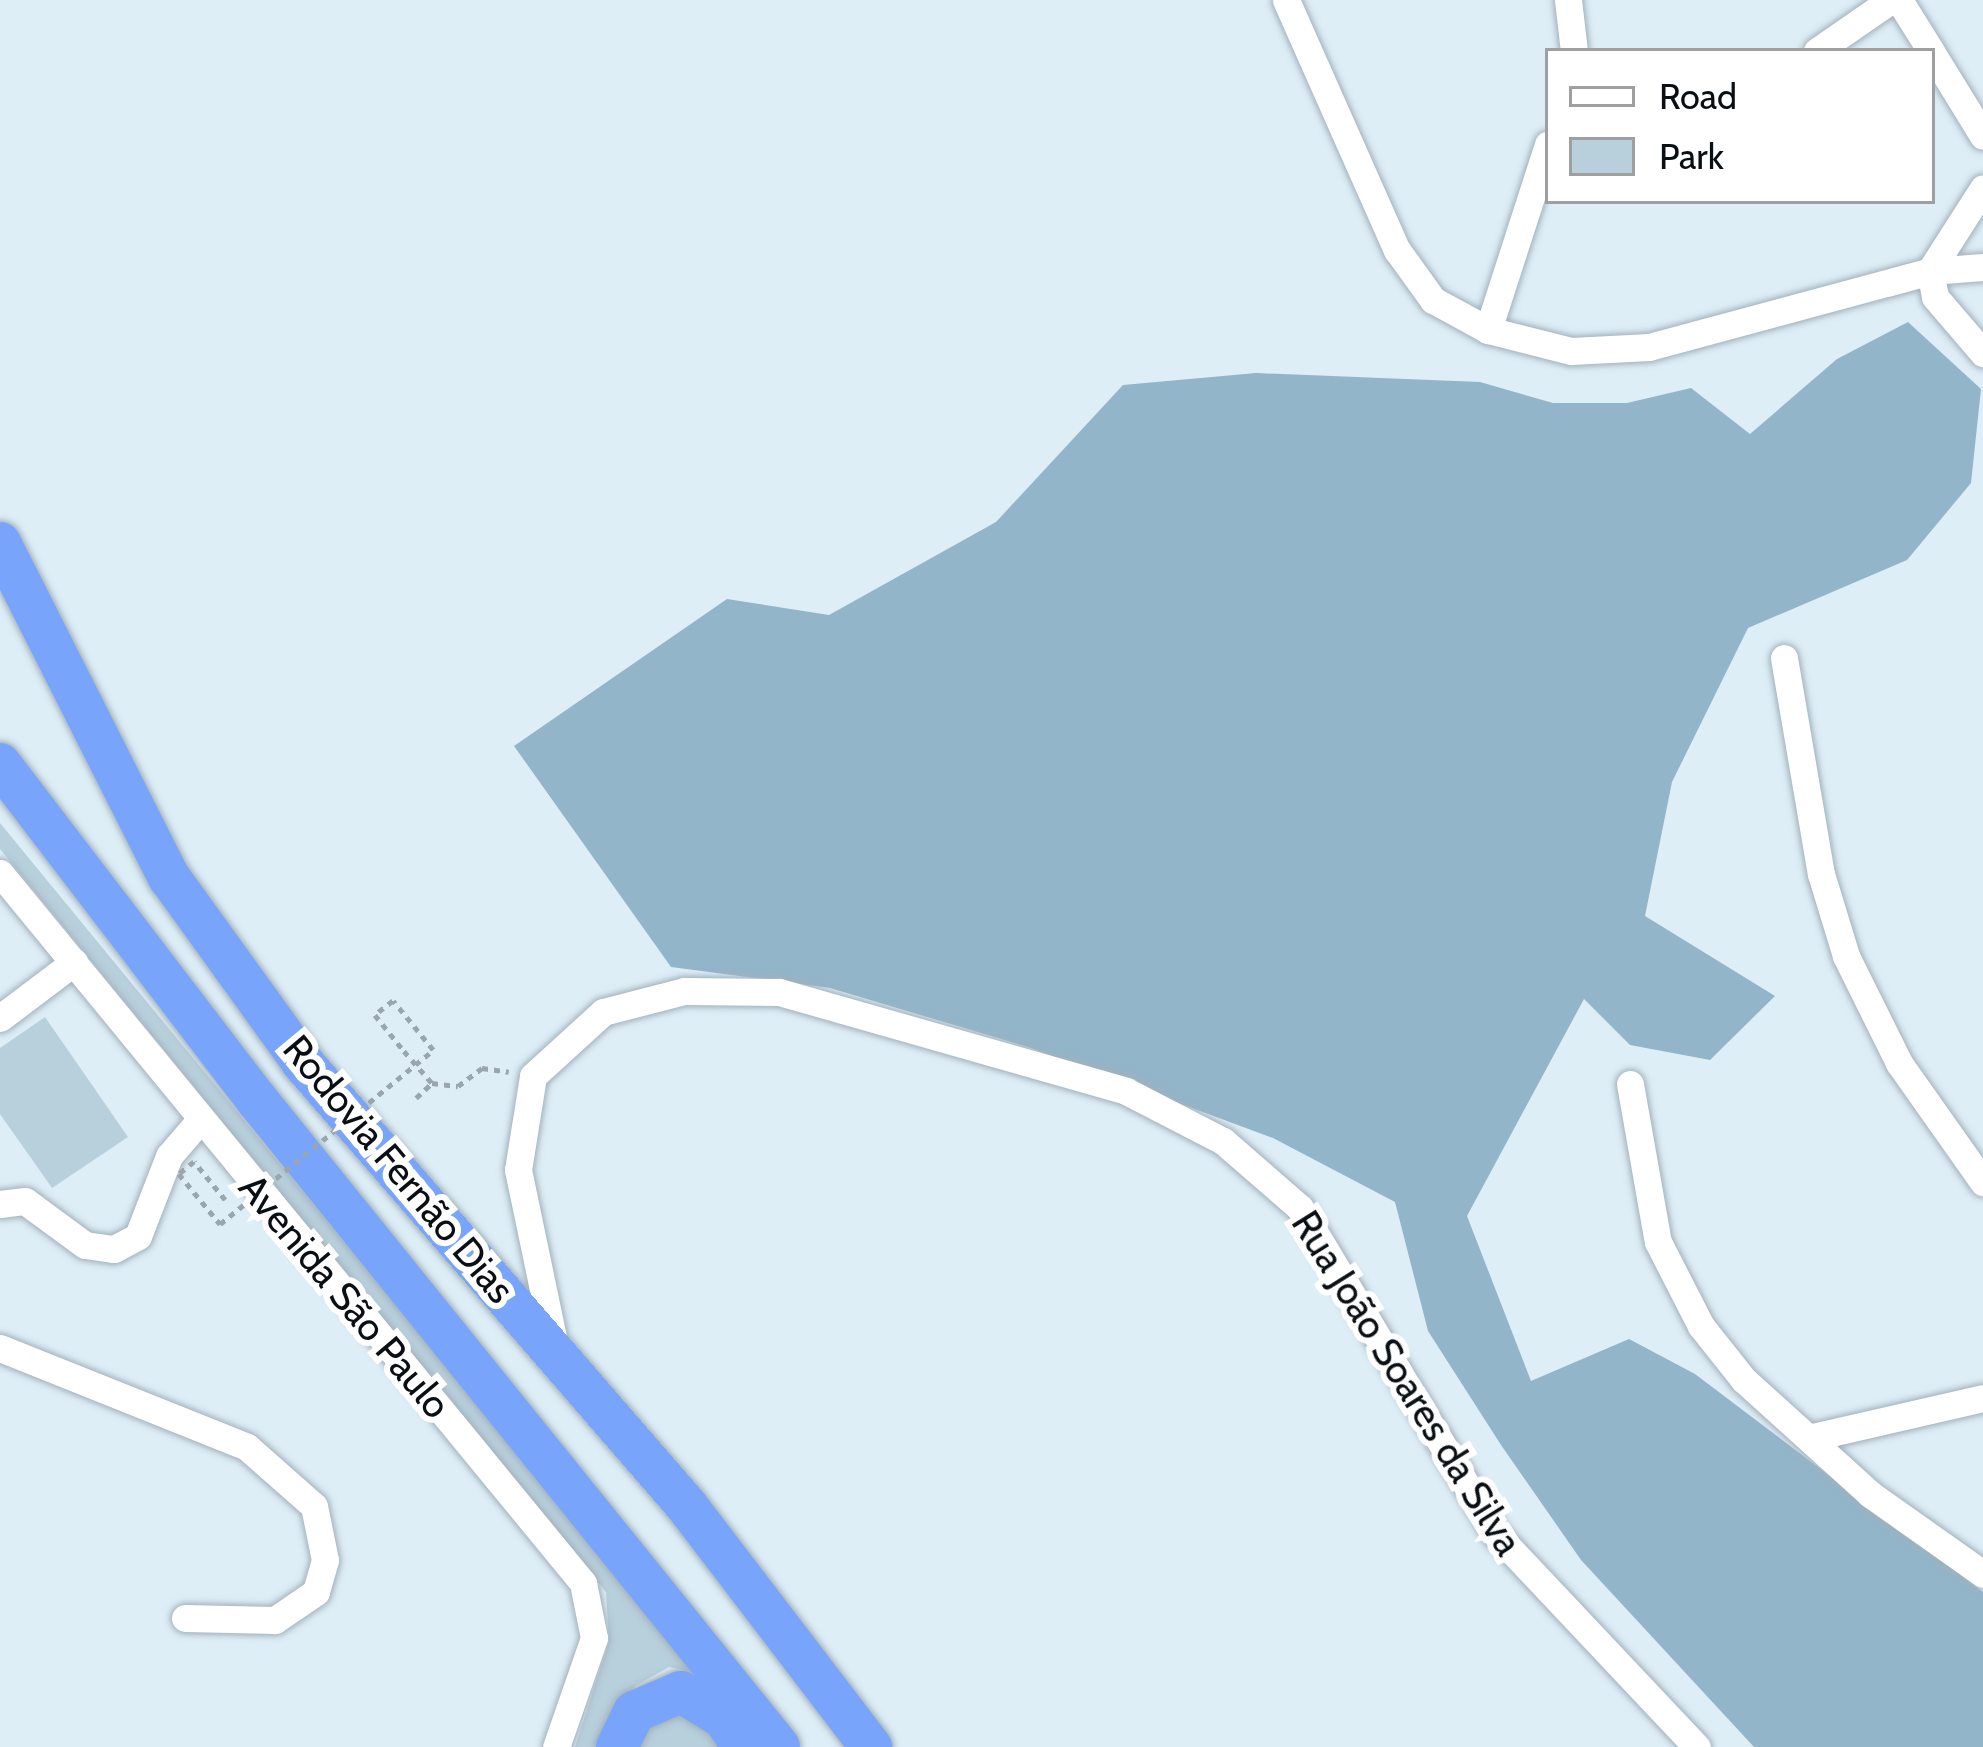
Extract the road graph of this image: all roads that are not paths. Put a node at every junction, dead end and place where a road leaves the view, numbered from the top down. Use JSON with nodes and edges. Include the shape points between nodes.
{"nodes":[{"id":1,"x":1286,"y":0,"type":"edge"},
{"id":2,"x":1568,"y":0,"type":"edge"},
{"id":3,"x":1895,"y":0,"type":"edge"},
{"id":4,"x":1574,"y":48,"type":"edge"},
{"id":5,"x":1822,"y":48,"type":"edge"},
{"id":6,"x":1928,"y":48,"type":"edge"},
{"id":7,"x":1935,"y":58,"type":"edge"},
{"id":8,"x":1983,"y":136,"type":"edge"},
{"id":9,"x":1545,"y":153,"type":"edge"},
{"id":10,"x":1983,"y":188,"type":"edge"},
{"id":11,"x":1983,"y":267,"type":"edge"},
{"id":12,"x":1930,"y":271,"type":"junction"},
{"id":13,"x":1488,"y":330,"type":"junction"},
{"id":14,"x":1983,"y":353,"type":"edge"},
{"id":15,"x":0,"y":543,"type":"edge"},
{"id":16,"x":1784,"y":658,"type":"dead end"},
{"id":17,"x":0,"y":764,"type":"edge"},
{"id":18,"x":0,"y":873,"type":"edge"},
{"id":19,"x":74,"y":962,"type":"junction"},
{"id":20,"x":0,"y":1018,"type":"edge"},
{"id":21,"x":1630,"y":1084,"type":"dead end"},
{"id":22,"x":200,"y":1120,"type":"junction"},
{"id":23,"x":1983,"y":1182,"type":"edge"},
{"id":24,"x":0,"y":1204,"type":"edge"},
{"id":25,"x":0,"y":1348,"type":"edge"},
{"id":26,"x":556,"y":1352,"type":"junction"},
{"id":27,"x":1983,"y":1398,"type":"edge"},
{"id":28,"x":1813,"y":1437,"type":"junction"},
{"id":29,"x":1983,"y":1574,"type":"edge"},
{"id":30,"x":185,"y":1618,"type":"dead end"},
{"id":31,"x":556,"y":1747,"type":"edge"},
{"id":32,"x":617,"y":1747,"type":"edge"},
{"id":33,"x":743,"y":1747,"type":"edge"},
{"id":34,"x":779,"y":1747,"type":"edge"},
{"id":35,"x":872,"y":1747,"type":"edge"},
{"id":36,"x":1697,"y":1747,"type":"edge"}],
"edges":[{"from":1,"to":13,"type":"street","via":[[1397,250],[1433,300]]},
{"from":2,"to":4,"type":"street"},
{"from":3,"to":5,"type":"street"},
{"from":3,"to":6,"type":"street"},
{"from":7,"to":8,"type":"street"},
{"from":9,"to":13,"type":"street"},
{"from":10,"to":12,"type":"street"},
{"from":11,"to":12,"type":"street"},
{"from":12,"to":13,"type":"street","via":[[1649,347],[1570,351]]},
{"from":12,"to":14,"type":"street","via":[[1935,297]]},
{"from":15,"to":26,"type":"highway","name":"Rodovia Fernão Dias","via":[[170,877],[303,1063]]},
{"from":16,"to":23,"type":"street","via":[[1821,874],[1846,956],[1899,1063]]},
{"from":17,"to":34,"type":"highway","name":"Rodovia Fernão Dias","via":[[256,1100]]},
{"from":18,"to":19,"type":"street","name":"Avenida São Paulo"},
{"from":19,"to":20,"type":"street"},
{"from":19,"to":22,"type":"street","name":"Avenida São Paulo"},
{"from":21,"to":28,"type":"street","via":[[1658,1242],[1678,1294],[1744,1380]]},
{"from":22,"to":24,"type":"street","via":[[170,1156],[138,1236],[114,1249],[85,1244],[25,1201]]},
{"from":22,"to":31,"type":"street","name":"Avenida São Paulo","via":[[584,1583],[594,1638]]},
{"from":25,"to":30,"type":"street","via":[[247,1447],[314,1506],[325,1560],[316,1592],[275,1620]]},
{"from":26,"to":35,"type":"highway","name":"Rodovia Fernão Dias","via":[[686,1504]]},
{"from":26,"to":36,"type":"street","name":"Rua João Soares da Silva","via":[[518,1170],[533,1076],[603,1012],[684,992],[779,992],[1126,1091],[1223,1141],[1300,1208],[1496,1534]]},
{"from":27,"to":28,"type":"street"},
{"from":28,"to":29,"type":"street","via":[[1870,1494]]},
{"from":32,"to":33,"type":"highway","via":[[634,1712],[681,1692],[724,1718]]}]}
